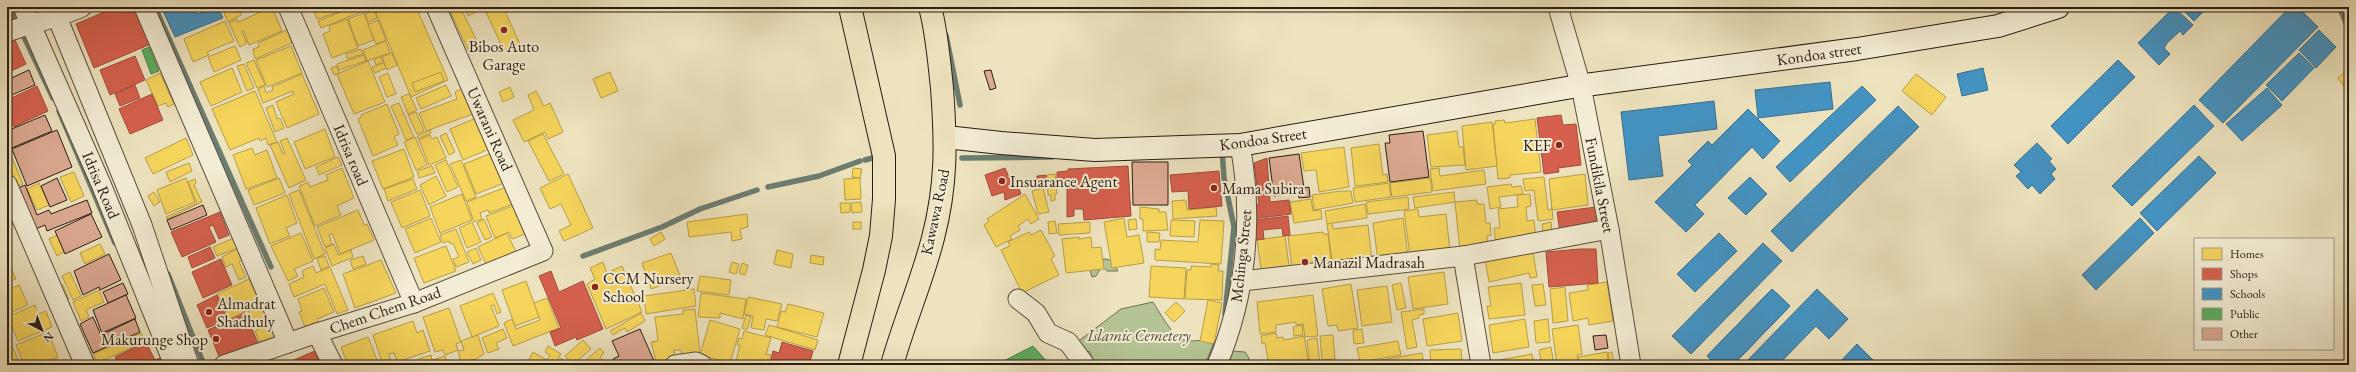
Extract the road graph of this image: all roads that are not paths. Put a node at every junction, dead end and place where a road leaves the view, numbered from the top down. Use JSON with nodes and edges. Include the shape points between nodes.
{"nodes":[{"id":1,"x":82,"y":7,"type":"edge"},
{"id":2,"x":144,"y":7,"type":"edge"},
{"id":3,"x":288,"y":7,"type":"edge"},
{"id":4,"x":436,"y":7,"type":"edge"},
{"id":5,"x":850,"y":7,"type":"edge"},
{"id":6,"x":930,"y":7,"type":"edge"},
{"id":7,"x":1558,"y":7,"type":"edge"},
{"id":8,"x":2058,"y":7,"type":"edge"},
{"id":9,"x":55,"y":12,"type":"edge"},
{"id":10,"x":27,"y":15,"type":"edge"},
{"id":11,"x":7,"y":32,"type":"edge"},
{"id":12,"x":1579,"y":86,"type":"junction"},
{"id":13,"x":946,"y":137,"type":"junction"},
{"id":14,"x":1240,"y":145,"type":"junction"},
{"id":15,"x":7,"y":184,"type":"edge"},
{"id":16,"x":1609,"y":229,"type":"junction"},
{"id":17,"x":543,"y":251,"type":"joint"},
{"id":18,"x":1463,"y":256,"type":"junction"},
{"id":19,"x":1242,"y":281,"type":"junction"},
{"id":20,"x":1018,"y":299,"type":"dead end"},
{"id":21,"x":414,"y":303,"type":"junction"},
{"id":22,"x":317,"y":333,"type":"junction"},
{"id":23,"x":288,"y":343,"type":"junction"},
{"id":24,"x":85,"y":365,"type":"edge"},
{"id":25,"x":174,"y":365,"type":"edge"},
{"id":26,"x":189,"y":365,"type":"edge"},
{"id":27,"x":224,"y":365,"type":"edge"},
{"id":28,"x":333,"y":365,"type":"edge"},
{"id":29,"x":675,"y":365,"type":"edge"},
{"id":30,"x":702,"y":365,"type":"edge"},
{"id":31,"x":849,"y":365,"type":"edge"},
{"id":32,"x":892,"y":365,"type":"edge"},
{"id":33,"x":1086,"y":365,"type":"edge"},
{"id":34,"x":1217,"y":365,"type":"edge"},
{"id":35,"x":1481,"y":365,"type":"edge"},
{"id":36,"x":1631,"y":365,"type":"edge"}],
"edges":[{"from":1,"to":9,"type":"street"},
{"from":2,"to":23,"type":"street"},
{"from":3,"to":21,"type":"street","name":"Idrisa road"},
{"from":4,"to":17,"type":"street","name":"Uwarani Road"},
{"from":5,"to":31,"type":"main road","via":[[884,156],[884,199],[874,270]]},
{"from":6,"to":13,"type":"main road","name":"Kawawa Road","via":[[939,61]]},
{"from":7,"to":12,"type":"street","name":"Fundikila Street"},
{"from":8,"to":12,"type":"street","name":"Kondoa street","via":[[1983,29],[1857,49]]},
{"from":9,"to":10,"type":"street"},
{"from":9,"to":26,"type":"street","name":"Idrisa Road","via":[[142,225]]},
{"from":10,"to":11,"type":"street"},
{"from":10,"to":25,"type":"street","name":"Idrisa Road","via":[[101,184]]},
{"from":12,"to":14,"type":"street","name":"Kondoa Street"},
{"from":12,"to":16,"type":"street","name":"Fundikila Street"},
{"from":13,"to":14,"type":"street","name":"Kondoa Street","via":[[1095,150]]},
{"from":13,"to":32,"type":"main road","name":"Kawawa Road","via":[[944,187],[933,239]]},
{"from":14,"to":19,"type":"street","name":"Mchinga Street","via":[[1247,181]]},
{"from":15,"to":24,"type":"street"},
{"from":16,"to":18,"type":"street"},
{"from":16,"to":36,"type":"street","name":"Fundikila Street"},
{"from":17,"to":21,"type":"street","name":"Chem Chem Road"},
{"from":18,"to":19,"type":"street"},
{"from":18,"to":35,"type":"street"},
{"from":19,"to":34,"type":"street","name":"Mchinga Street","via":[[1235,316]]},
{"from":20,"to":33,"type":"street","via":[[1036,313],[1048,333],[1068,342]]},
{"from":21,"to":22,"type":"street","name":"Chem Chem Road"},
{"from":22,"to":23,"type":"street","name":"Chem Chem Road"},
{"from":22,"to":28,"type":"street"},
{"from":23,"to":27,"type":"street","name":"Chem Chem Road"},
{"from":29,"to":30,"type":"street","via":[[696,362]]}]}
